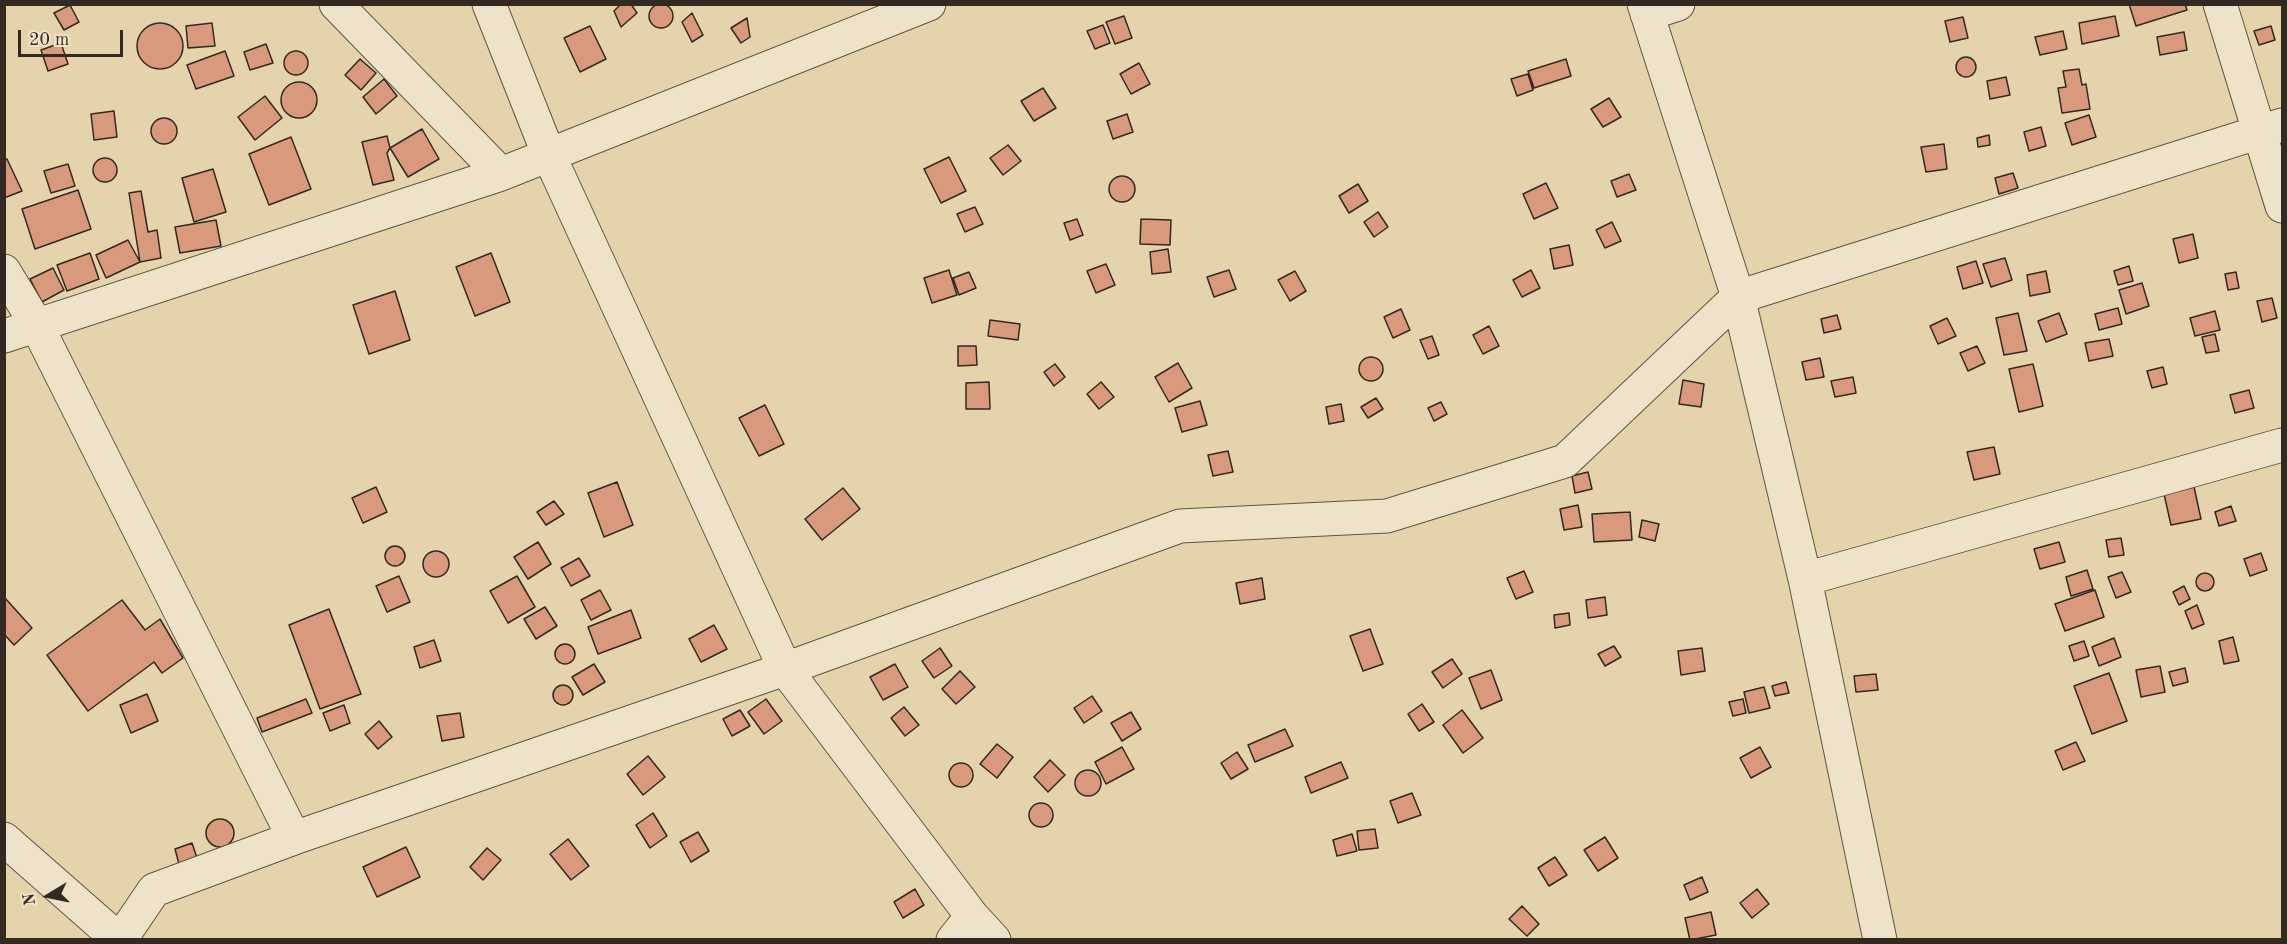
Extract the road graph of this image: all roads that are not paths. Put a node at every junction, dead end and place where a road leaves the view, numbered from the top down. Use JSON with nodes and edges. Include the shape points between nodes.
{"nodes":[{"id":1,"x":336,"y":4,"type":"edge"},
{"id":2,"x":489,"y":4,"type":"edge"},
{"id":3,"x":929,"y":4,"type":"edge"},
{"id":4,"x":1678,"y":4,"type":"edge"},
{"id":5,"x":2220,"y":4,"type":"edge"},
{"id":6,"x":1646,"y":9,"type":"edge"},
{"id":7,"x":2271,"y":129,"type":"edge"},
{"id":8,"x":548,"y":153,"type":"junction"},
{"id":9,"x":501,"y":174,"type":"junction"},
{"id":10,"x":2283,"y":206,"type":"edge"},
{"id":11,"x":4,"y":271,"type":"edge"},
{"id":12,"x":1738,"y":297,"type":"junction"},
{"id":13,"x":36,"y":324,"type":"junction"},
{"id":14,"x":4,"y":336,"type":"edge"},
{"id":15,"x":2283,"y":445,"type":"edge"},
{"id":16,"x":1805,"y":579,"type":"junction"},
{"id":17,"x":785,"y":669,"type":"junction"},
{"id":18,"x":294,"y":838,"type":"junction"},
{"id":19,"x":4,"y":839,"type":"edge"},
{"id":20,"x":973,"y":932,"type":"edge"},
{"id":21,"x":120,"y":939,"type":"edge"},
{"id":22,"x":1880,"y":939,"type":"edge"}],
"edges":[{"from":1,"to":9,"type":"street"},
{"from":2,"to":8,"type":"street"},
{"from":3,"to":8,"type":"street"},
{"from":4,"to":6,"type":"street"},
{"from":5,"to":7,"type":"street"},
{"from":6,"to":12,"type":"street"},
{"from":7,"to":10,"type":"street"},
{"from":7,"to":12,"type":"street"},
{"from":8,"to":9,"type":"street"},
{"from":8,"to":17,"type":"street"},
{"from":9,"to":13,"type":"street"},
{"from":11,"to":13,"type":"street"},
{"from":12,"to":16,"type":"street"},
{"from":12,"to":17,"type":"street","via":[[1565,461],[1387,516],[1180,526]]},
{"from":13,"to":14,"type":"street"},
{"from":13,"to":18,"type":"street"},
{"from":15,"to":16,"type":"street"},
{"from":16,"to":22,"type":"street"},
{"from":17,"to":18,"type":"street"},
{"from":17,"to":20,"type":"street"},
{"from":18,"to":21,"type":"street","via":[[154,890]]},
{"from":19,"to":21,"type":"street"}]}
